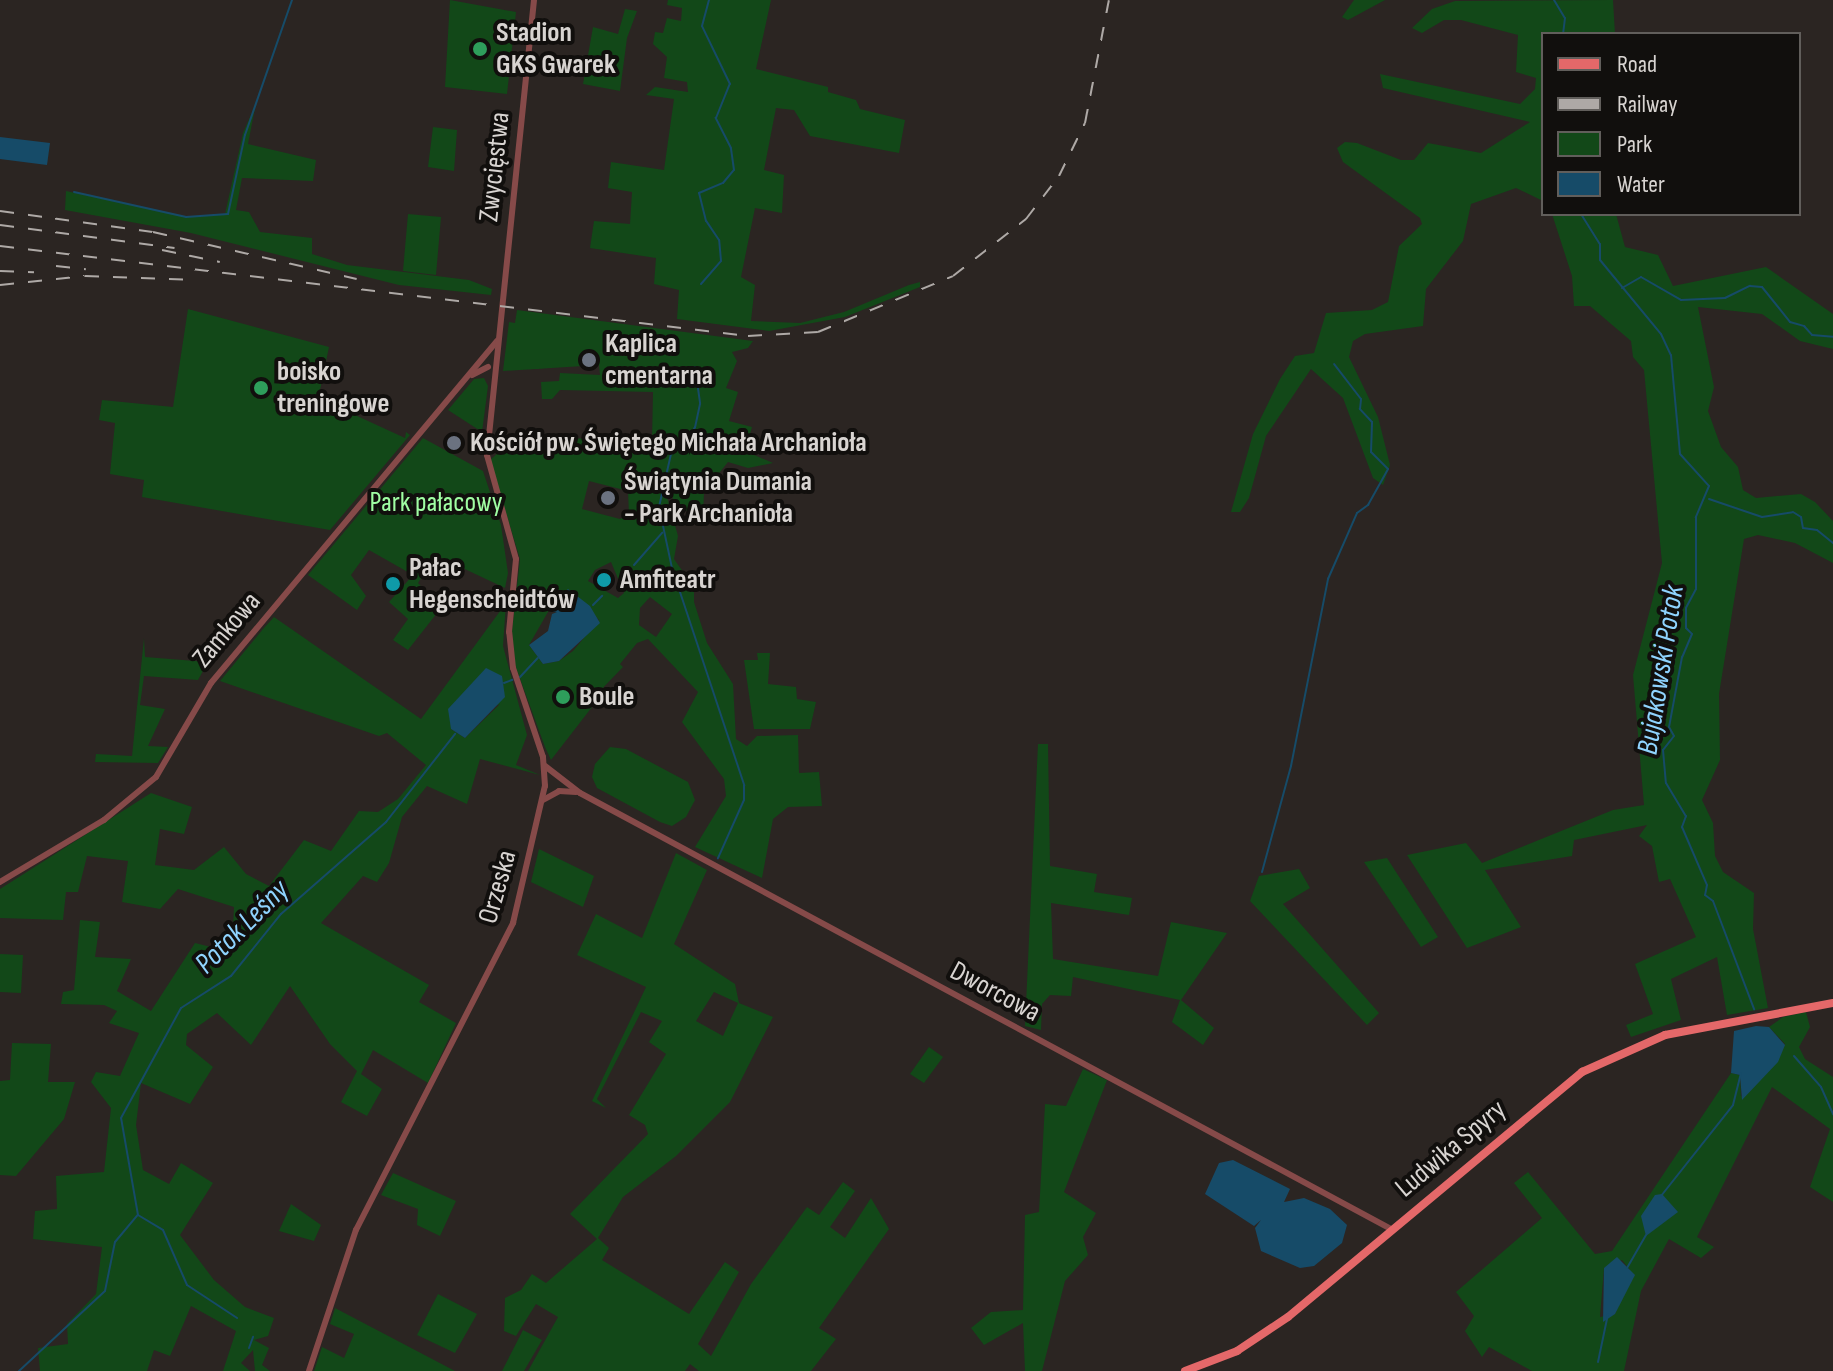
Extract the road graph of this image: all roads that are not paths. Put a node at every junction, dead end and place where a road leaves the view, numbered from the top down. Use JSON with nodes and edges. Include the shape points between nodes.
{"nodes":[{"id":1,"x":534,"y":0,"type":"edge"},
{"id":2,"x":499,"y":338,"type":"junction"},
{"id":3,"x":487,"y":357,"type":"junction"},
{"id":4,"x":493,"y":365,"type":"junction"},
{"id":5,"x":469,"y":377,"type":"junction"},
{"id":6,"x":545,"y":766,"type":"junction"},
{"id":7,"x":559,"y":780,"type":"junction"},
{"id":8,"x":546,"y":783,"type":"junction"},
{"id":9,"x":558,"y":792,"type":"junction"},
{"id":10,"x":580,"y":793,"type":"junction"},
{"id":11,"x":543,"y":800,"type":"junction"},
{"id":12,"x":0,"y":882,"type":"edge"},
{"id":13,"x":1833,"y":1003,"type":"edge"},
{"id":14,"x":1391,"y":1229,"type":"junction"},
{"id":15,"x":309,"y":1371,"type":"edge"},
{"id":16,"x":1185,"y":1371,"type":"edge"}],
"edges":[{"from":1,"to":2,"type":"street","name":"Zwycięstwa"},
{"from":2,"to":3,"type":"street","name":"Zwycięstwa"},
{"from":2,"to":4,"type":"street","name":"Zwycięstwa"},
{"from":3,"to":4,"type":"street","name":"Orzeska"},
{"from":3,"to":4,"type":"street"},
{"from":3,"to":5,"type":"street","name":"Zamkowa"},
{"from":4,"to":5,"type":"street","name":"Zamkowa"},
{"from":4,"to":6,"type":"street","name":"Orzeska","via":[[487,455],[516,559],[510,650]]},
{"from":5,"to":12,"type":"street","name":"Zamkowa","via":[[211,683],[156,777],[104,820]]},
{"from":6,"to":7,"type":"street","name":"Dworcowa"},
{"from":6,"to":8,"type":"street","name":"Orzeska"},
{"from":7,"to":8,"type":"street"},
{"from":7,"to":9,"type":"street"},
{"from":7,"to":10,"type":"street","name":"Dworcowa"},
{"from":8,"to":9,"type":"street"},
{"from":8,"to":11,"type":"street","name":"Orzeska"},
{"from":9,"to":10,"type":"street","name":"Dworcowa"},
{"from":9,"to":11,"type":"street"},
{"from":10,"to":14,"type":"street","name":"Dworcowa"},
{"from":11,"to":15,"type":"street","name":"Orzeska","via":[[513,923],[356,1230]]},
{"from":13,"to":14,"type":"main road","name":"Ludwika Spyry","via":[[1665,1035],[1582,1072]]},
{"from":14,"to":16,"type":"main road","name":"Ludwika Spyry","via":[[1258,1338]]}]}
